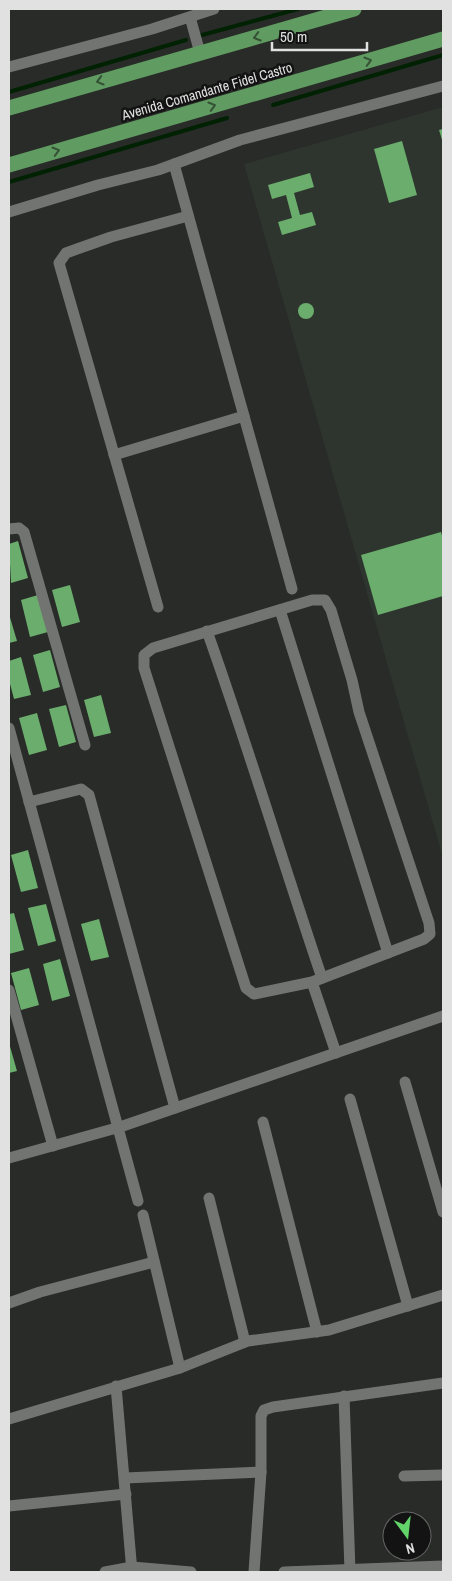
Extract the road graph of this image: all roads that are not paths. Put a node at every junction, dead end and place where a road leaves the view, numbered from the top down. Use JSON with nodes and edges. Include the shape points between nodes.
{"nodes":[{"id":1,"x":214,"y":9,"type":"edge"},
{"id":2,"x":354,"y":9,"type":"edge"},
{"id":3,"x":336,"y":11,"type":"edge"},
{"id":4,"x":190,"y":17,"type":"junction"},
{"id":5,"x":443,"y":39,"type":"edge"},
{"id":6,"x":200,"y":53,"type":"junction"},
{"id":7,"x":9,"y":67,"type":"edge"},
{"id":8,"x":443,"y":86,"type":"edge"},
{"id":9,"x":9,"y":108,"type":"edge"},
{"id":10,"x":9,"y":164,"type":"edge"},
{"id":11,"x":174,"y":164,"type":"junction"},
{"id":12,"x":9,"y":212,"type":"edge"},
{"id":13,"x":188,"y":216,"type":"junction"},
{"id":14,"x":244,"y":416,"type":"junction"},
{"id":15,"x":114,"y":456,"type":"junction"},
{"id":16,"x":9,"y":529,"type":"edge"},
{"id":17,"x":292,"y":589,"type":"dead end"},
{"id":18,"x":158,"y":607,"type":"dead end"},
{"id":19,"x":280,"y":610,"type":"junction"},
{"id":20,"x":207,"y":631,"type":"junction"},
{"id":21,"x":9,"y":728,"type":"edge"},
{"id":22,"x":85,"y":745,"type":"dead end"},
{"id":23,"x":29,"y":802,"type":"junction"},
{"id":24,"x":388,"y":953,"type":"junction"},
{"id":25,"x":317,"y":980,"type":"junction"},
{"id":26,"x":9,"y":990,"type":"edge"},
{"id":27,"x":443,"y":1016,"type":"edge"},
{"id":28,"x":336,"y":1053,"type":"junction"},
{"id":29,"x":405,"y":1082,"type":"dead end"},
{"id":30,"x":350,"y":1098,"type":"dead end"},
{"id":31,"x":175,"y":1108,"type":"junction"},
{"id":32,"x":264,"y":1122,"type":"dead end"},
{"id":33,"x":120,"y":1127,"type":"junction"},
{"id":34,"x":53,"y":1146,"type":"junction"},
{"id":35,"x":9,"y":1158,"type":"edge"},
{"id":36,"x":209,"y":1198,"type":"dead end"},
{"id":37,"x":138,"y":1201,"type":"dead end"},
{"id":38,"x":443,"y":1212,"type":"edge"},
{"id":39,"x":143,"y":1215,"type":"dead end"},
{"id":40,"x":154,"y":1262,"type":"junction"},
{"id":41,"x":443,"y":1295,"type":"edge"},
{"id":42,"x":9,"y":1303,"type":"edge"},
{"id":43,"x":408,"y":1306,"type":"junction"},
{"id":44,"x":317,"y":1332,"type":"junction"},
{"id":45,"x":245,"y":1342,"type":"junction"},
{"id":46,"x":180,"y":1368,"type":"junction"},
{"id":47,"x":443,"y":1383,"type":"edge"},
{"id":48,"x":116,"y":1386,"type":"junction"},
{"id":49,"x":344,"y":1396,"type":"junction"},
{"id":50,"x":9,"y":1419,"type":"edge"},
{"id":51,"x":261,"y":1472,"type":"junction"},
{"id":52,"x":443,"y":1475,"type":"edge"},
{"id":53,"x":404,"y":1476,"type":"dead end"},
{"id":54,"x":125,"y":1478,"type":"junction"},
{"id":55,"x":126,"y":1494,"type":"junction"},
{"id":56,"x":9,"y":1506,"type":"edge"},
{"id":57,"x":438,"y":1568,"type":"edge"},
{"id":58,"x":132,"y":1569,"type":"edge"},
{"id":59,"x":350,"y":1571,"type":"junction"},
{"id":60,"x":105,"y":1572,"type":"edge"},
{"id":61,"x":191,"y":1572,"type":"edge"},
{"id":62,"x":254,"y":1572,"type":"edge"},
{"id":63,"x":284,"y":1572,"type":"edge"}],
"edges":[{"from":1,"to":4,"type":"street"},
{"from":2,"to":3,"type":"highway"},
{"from":3,"to":6,"type":"highway","one_way":true},
{"from":4,"to":6,"type":"street"},
{"from":4,"to":7,"type":"street"},
{"from":10,"to":5,"type":"highway","name":"Avenida Comandante Fidel Castro","one_way":true},
{"from":6,"to":9,"type":"highway","one_way":true},
{"from":8,"to":11,"type":"street","via":[[240,140]]},
{"from":11,"to":12,"type":"street"},
{"from":11,"to":13,"type":"street"},
{"from":13,"to":14,"type":"street"},
{"from":13,"to":15,"type":"street","via":[[76,249],[66,253],[59,263]]},
{"from":14,"to":15,"type":"street"},
{"from":14,"to":17,"type":"street"},
{"from":15,"to":18,"type":"street"},
{"from":16,"to":22,"type":"street","via":[[19,528],[24,532]]},
{"from":19,"to":20,"type":"street"},
{"from":19,"to":24,"type":"street"},
{"from":19,"to":24,"type":"street","via":[[312,600],[325,600],[333,618],[358,712],[430,934]]},
{"from":20,"to":25,"type":"street","via":[[243,731]]},
{"from":20,"to":25,"type":"street","via":[[153,648],[144,655],[144,668],[246,988],[254,994]]},
{"from":21,"to":23,"type":"street"},
{"from":23,"to":31,"type":"street","via":[[81,789],[89,795]]},
{"from":23,"to":33,"type":"street"},
{"from":24,"to":25,"type":"street"},
{"from":25,"to":28,"type":"street"},
{"from":26,"to":34,"type":"street"},
{"from":27,"to":28,"type":"street"},
{"from":28,"to":31,"type":"street"},
{"from":29,"to":38,"type":"street"},
{"from":30,"to":43,"type":"street"},
{"from":31,"to":33,"type":"street"},
{"from":32,"to":44,"type":"street"},
{"from":33,"to":34,"type":"street"},
{"from":33,"to":37,"type":"street"},
{"from":34,"to":35,"type":"street"},
{"from":36,"to":45,"type":"street"},
{"from":39,"to":40,"type":"street"},
{"from":40,"to":42,"type":"street"},
{"from":40,"to":46,"type":"street"},
{"from":41,"to":43,"type":"street"},
{"from":43,"to":44,"type":"street"},
{"from":44,"to":45,"type":"street"},
{"from":45,"to":46,"type":"street"},
{"from":46,"to":48,"type":"street"},
{"from":47,"to":49,"type":"street"},
{"from":48,"to":50,"type":"street"},
{"from":48,"to":54,"type":"street"},
{"from":49,"to":51,"type":"street","via":[[264,1410],[260,1416]]},
{"from":49,"to":59,"type":"street"},
{"from":51,"to":54,"type":"street"},
{"from":51,"to":62,"type":"street"},
{"from":52,"to":53,"type":"street"},
{"from":54,"to":55,"type":"street"},
{"from":55,"to":56,"type":"street"},
{"from":55,"to":58,"type":"street"},
{"from":57,"to":59,"type":"street"},
{"from":58,"to":60,"type":"street"},
{"from":58,"to":61,"type":"street"},
{"from":59,"to":63,"type":"street"}]}
